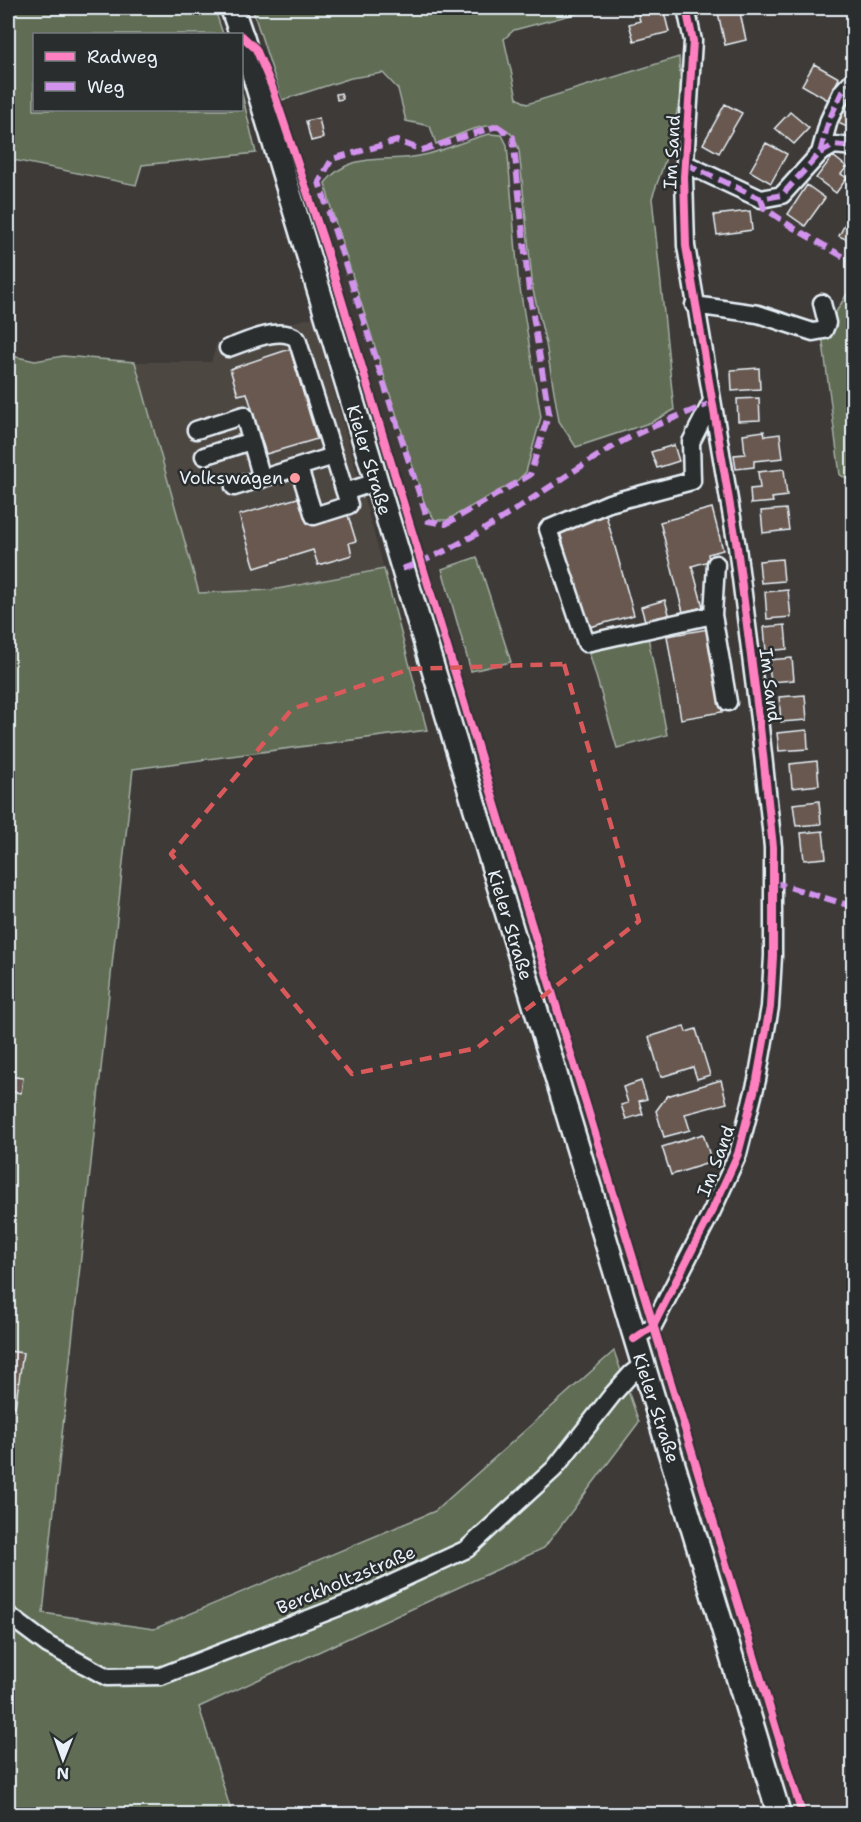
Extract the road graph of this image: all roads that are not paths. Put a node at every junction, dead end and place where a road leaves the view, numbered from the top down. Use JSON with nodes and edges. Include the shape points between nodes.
{"nodes":[{"id":1,"x":232,"y":8,"type":"edge"},
{"id":2,"x":686,"y":8,"type":"edge"},
{"id":3,"x":240,"y":33,"type":"edge"},
{"id":4,"x":243,"y":42,"type":"edge"},
{"id":5,"x":853,"y":80,"type":"edge"},
{"id":6,"x":854,"y":147,"type":"edge"},
{"id":7,"x":820,"y":153,"type":"junction"},
{"id":8,"x":686,"y":164,"type":"junction"},
{"id":9,"x":822,"y":303,"type":"dead end"},
{"id":10,"x":694,"y":305,"type":"junction"},
{"id":11,"x":228,"y":348,"type":"dead end"},
{"id":12,"x":711,"y":403,"type":"junction"},
{"id":13,"x":196,"y":430,"type":"dead end"},
{"id":14,"x":251,"y":441,"type":"junction"},
{"id":15,"x":204,"y":456,"type":"dead end"},
{"id":16,"x":334,"y":456,"type":"junction"},
{"id":17,"x":299,"y":468,"type":"junction"},
{"id":18,"x":262,"y":479,"type":"junction"},
{"id":19,"x":376,"y":482,"type":"junction"},
{"id":20,"x":234,"y":487,"type":"dead end"},
{"id":21,"x":345,"y":492,"type":"junction"},
{"id":22,"x":716,"y":564,"type":"dead end"},
{"id":23,"x":713,"y":615,"type":"junction"},
{"id":24,"x":728,"y":702,"type":"dead end"},
{"id":25,"x":634,"y":1339,"type":"junction"},
{"id":26,"x":643,"y":1365,"type":"junction"},
{"id":27,"x":8,"y":1615,"type":"edge"},
{"id":28,"x":779,"y":1815,"type":"edge"}],
"edges":[{"from":1,"to":3,"type":"main road","name":"Kieler Straße"},
{"from":2,"to":8,"type":"street","name":"Im Sand","via":[[693,41]]},
{"from":4,"to":19,"type":"main road","name":"Kieler Straße"},
{"from":5,"to":7,"type":"street","via":[[842,92],[829,120]]},
{"from":6,"to":7,"type":"street","via":[[834,145]]},
{"from":7,"to":8,"type":"street","via":[[782,195],[761,199]]},
{"from":8,"to":10,"type":"street","name":"Im Sand","via":[[686,246]]},
{"from":9,"to":10,"type":"street","via":[[827,323],[824,330],[813,332],[758,314]]},
{"from":10,"to":12,"type":"street","name":"Im Sand"},
{"from":11,"to":16,"type":"street","via":[[280,333],[297,339]]},
{"from":12,"to":23,"type":"street","via":[[691,442],[692,481],[609,503],[548,529],[585,643]]},
{"from":12,"to":25,"type":"street","name":"Im Sand","via":[[739,558],[771,825],[770,1006],[738,1154],[653,1326]]},
{"from":13,"to":14,"type":"street","via":[[244,415]]},
{"from":14,"to":15,"type":"street"},
{"from":14,"to":18,"type":"street"},
{"from":16,"to":17,"type":"street"},
{"from":16,"to":21,"type":"street"},
{"from":17,"to":18,"type":"street"},
{"from":17,"to":21,"type":"street","via":[[314,516],[349,505]]},
{"from":18,"to":20,"type":"street"},
{"from":19,"to":21,"type":"street"},
{"from":19,"to":25,"type":"main road","name":"Kieler Straße"},
{"from":22,"to":23,"type":"street"},
{"from":23,"to":24,"type":"street"},
{"from":25,"to":26,"type":"main road","name":"Kieler Straße"},
{"from":26,"to":27,"type":"street","name":"Berckholtzstraße","via":[[613,1394],[554,1469],[467,1549],[352,1602],[161,1676],[135,1678],[107,1677],[48,1645]]},
{"from":26,"to":28,"type":"main road","name":"Kieler Straße"}]}
